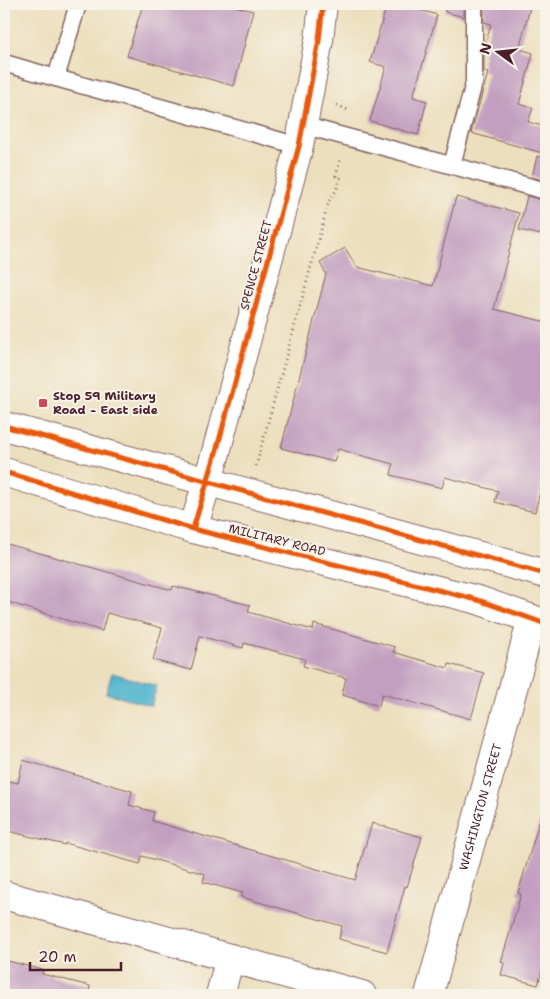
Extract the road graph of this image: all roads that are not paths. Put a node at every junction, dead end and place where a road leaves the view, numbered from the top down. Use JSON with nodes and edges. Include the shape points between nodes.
{"nodes":[{"id":1,"x":78,"y":4,"type":"edge"},
{"id":2,"x":323,"y":4,"type":"edge"},
{"id":3,"x":474,"y":4,"type":"edge"},
{"id":4,"x":4,"y":63,"type":"edge"},
{"id":5,"x":56,"y":78,"type":"junction"},
{"id":6,"x":301,"y":135,"type":"junction"},
{"id":7,"x":452,"y":165,"type":"junction"},
{"id":8,"x":546,"y":191,"type":"edge"},
{"id":9,"x":4,"y":426,"type":"edge"},
{"id":10,"x":4,"y":472,"type":"edge"},
{"id":11,"x":208,"y":481,"type":"junction"},
{"id":12,"x":193,"y":529,"type":"junction"},
{"id":13,"x":546,"y":574,"type":"edge"},
{"id":14,"x":539,"y":622,"type":"edge"},
{"id":15,"x":4,"y":895,"type":"edge"},
{"id":16,"x":230,"y":958,"type":"junction"},
{"id":17,"x":220,"y":995,"type":"edge"},
{"id":18,"x":362,"y":995,"type":"edge"},
{"id":19,"x":430,"y":995,"type":"edge"}],
"edges":[{"from":1,"to":5,"type":"lane"},
{"from":2,"to":6,"type":"street","name":"SPENCE STREET"},
{"from":3,"to":7,"type":"lane","via":[[474,83]]},
{"from":4,"to":5,"type":"lane"},
{"from":5,"to":6,"type":"lane"},
{"from":6,"to":7,"type":"lane","via":[[346,137]]},
{"from":6,"to":11,"type":"street","name":"SPENCE STREET"},
{"from":7,"to":8,"type":"lane"},
{"from":9,"to":11,"type":"street"},
{"from":10,"to":12,"type":"street","name":"MILITARY ROAD"},
{"from":11,"to":12,"type":"street","name":"SPENCE STREET"},
{"from":11,"to":13,"type":"street"},
{"from":12,"to":14,"type":"street","name":"MILITARY ROAD","via":[[478,600]]},
{"from":14,"to":19,"type":"street","name":"WASHINGTON STREET"},
{"from":15,"to":16,"type":"street"},
{"from":16,"to":17,"type":"street"},
{"from":16,"to":18,"type":"street"}]}
